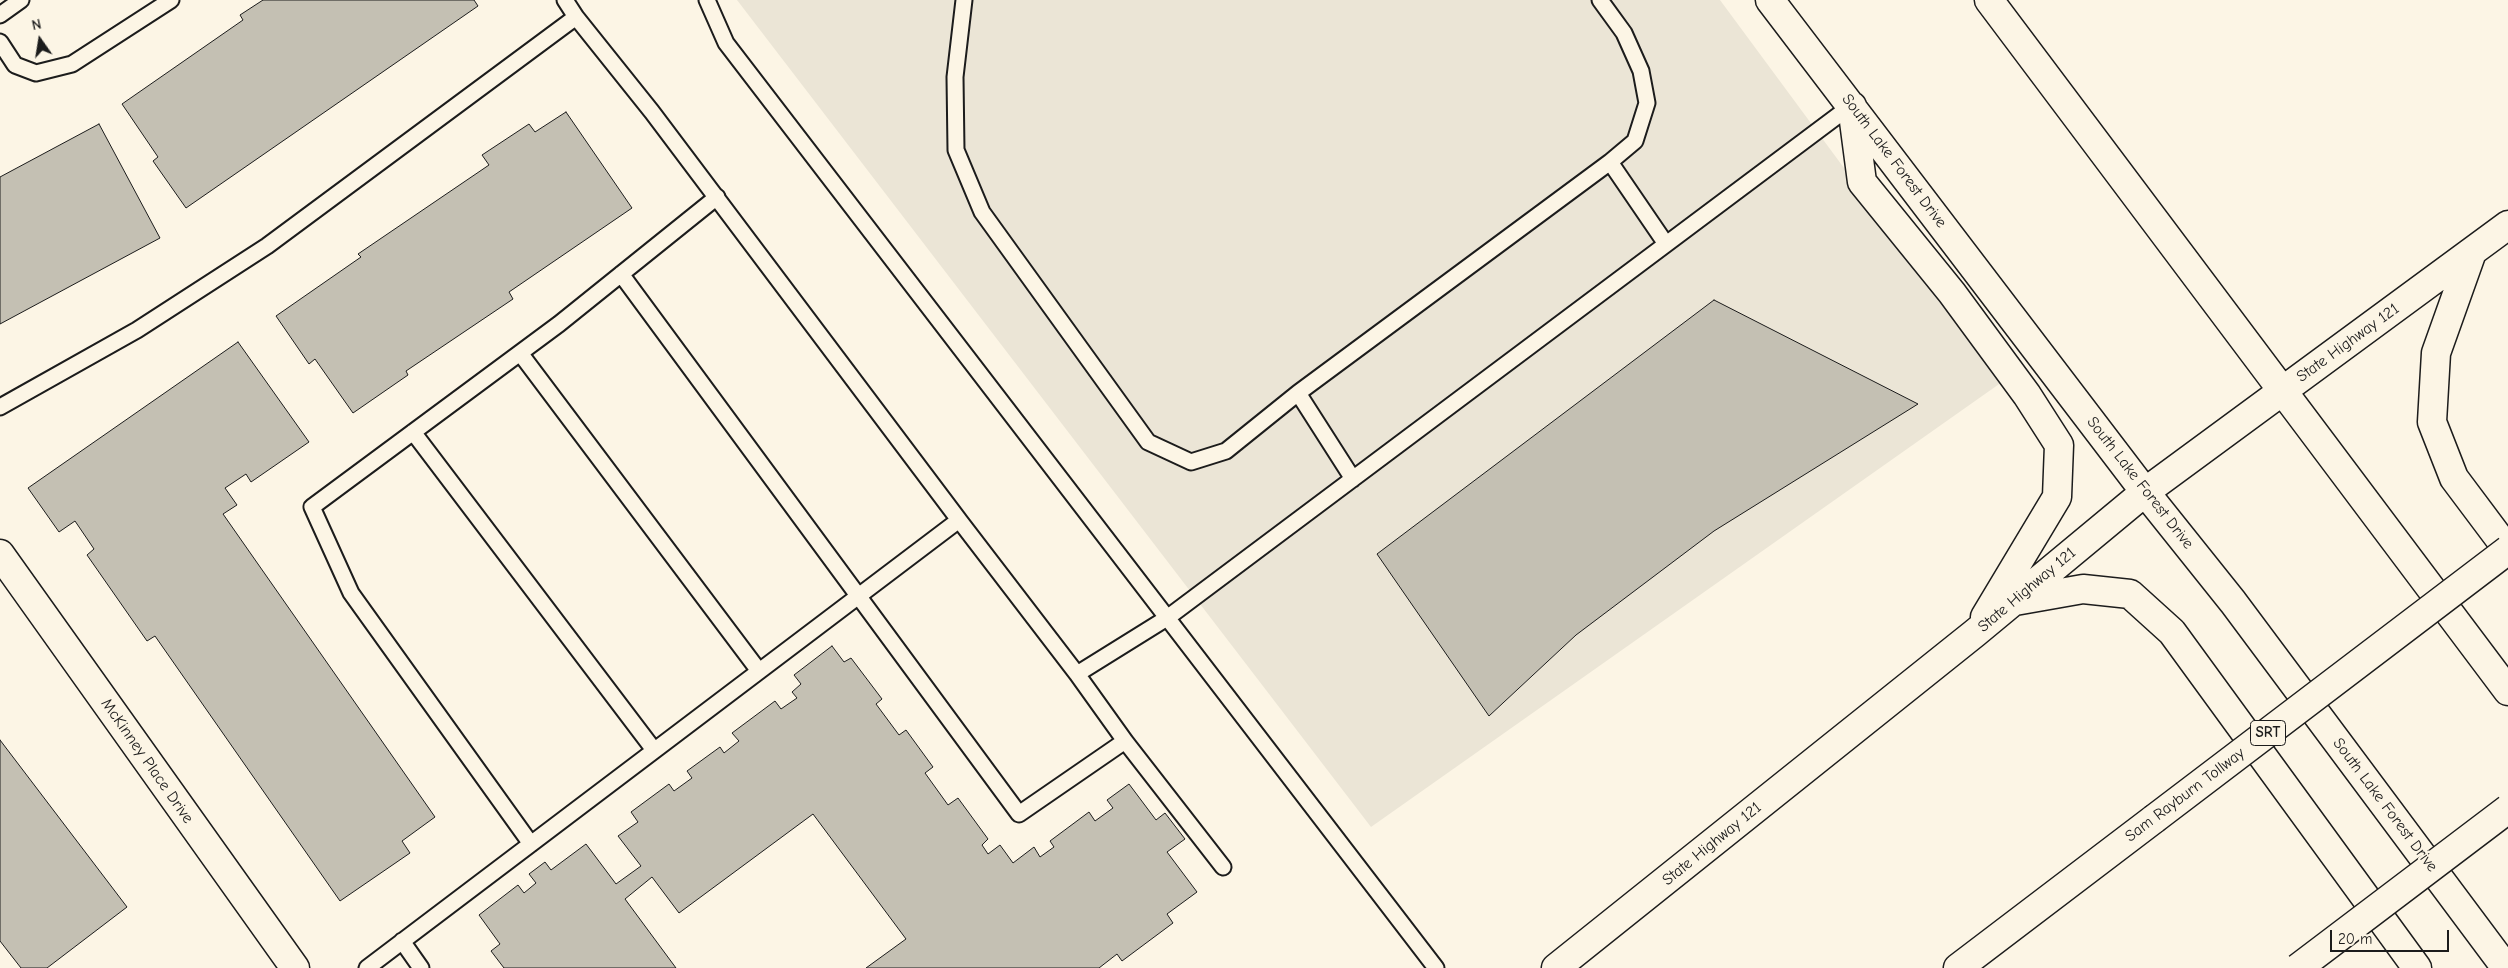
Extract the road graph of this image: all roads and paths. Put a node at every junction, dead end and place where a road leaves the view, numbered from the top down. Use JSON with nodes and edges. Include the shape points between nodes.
{"nodes":[{"id":1,"x":21,"y":0,"type":"edge"},
{"id":2,"x":171,"y":0,"type":"edge"},
{"id":3,"x":565,"y":0,"type":"edge"},
{"id":4,"x":707,"y":0,"type":"edge"},
{"id":5,"x":964,"y":0,"type":"edge"},
{"id":6,"x":1600,"y":0,"type":"edge"},
{"id":7,"x":1770,"y":0,"type":"edge"},
{"id":8,"x":1989,"y":0,"type":"edge"},
{"id":9,"x":0,"y":15,"type":"edge"},
{"id":10,"x":576,"y":17,"type":"junction"},
{"id":11,"x":0,"y":42,"type":"edge"},
{"id":12,"x":1852,"y":105,"type":"junction"},
{"id":13,"x":1610,"y":162,"type":"junction"},
{"id":14,"x":717,"y":197,"type":"junction"},
{"id":15,"x":2508,"y":225,"type":"edge"},
{"id":16,"x":1666,"y":244,"type":"junction"},
{"id":17,"x":2472,"y":252,"type":"junction"},
{"id":18,"x":621,"y":274,"type":"junction"},
{"id":19,"x":520,"y":353,"type":"junction"},
{"id":20,"x":2283,"y":391,"type":"junction"},
{"id":21,"x":1298,"y":393,"type":"junction"},
{"id":22,"x":0,"y":407,"type":"edge"},
{"id":23,"x":413,"y":432,"type":"junction"},
{"id":24,"x":1353,"y":479,"type":"junction"},
{"id":25,"x":2144,"y":492,"type":"junction"},
{"id":26,"x":958,"y":520,"type":"junction"},
{"id":27,"x":2508,"y":550,"type":"edge"},
{"id":28,"x":0,"y":554,"type":"edge"},
{"id":29,"x":859,"y":595,"type":"junction"},
{"id":30,"x":2014,"y":601,"type":"junction"},
{"id":31,"x":1168,"y":618,"type":"junction"},
{"id":32,"x":1975,"y":634,"type":"junction"},
{"id":33,"x":759,"y":671,"type":"junction"},
{"id":34,"x":1078,"y":674,"type":"junction"},
{"id":35,"x":2508,"y":691,"type":"edge"},
{"id":36,"x":1125,"y":741,"type":"junction"},
{"id":37,"x":654,"y":750,"type":"junction"},
{"id":38,"x":2508,"y":809,"type":"edge"},
{"id":39,"x":531,"y":844,"type":"junction"},
{"id":40,"x":1223,"y":867,"type":"dead end"},
{"id":41,"x":402,"y":941,"type":"junction"},
{"id":42,"x":295,"y":968,"type":"edge"},
{"id":43,"x":367,"y":968,"type":"edge"},
{"id":44,"x":421,"y":968,"type":"edge"},
{"id":45,"x":1436,"y":968,"type":"edge"},
{"id":46,"x":1556,"y":968,"type":"edge"},
{"id":47,"x":1958,"y":968,"type":"edge"},
{"id":48,"x":2298,"y":968,"type":"edge"},
{"id":49,"x":2417,"y":968,"type":"edge"},
{"id":50,"x":2506,"y":968,"type":"edge"}],
"edges":[{"from":1,"to":9,"type":"lane"},
{"from":2,"to":11,"type":"lane","via":[[72,64],[36,73],[16,65]]},
{"from":3,"to":10,"type":"lane"},
{"from":4,"to":31,"type":"lane","via":[[726,43]]},
{"from":5,"to":21,"type":"lane","via":[[955,77],[956,150],[982,212],[1148,442],[1191,462],[1226,451]]},
{"from":6,"to":13,"type":"lane","via":[[1624,33],[1641,71],[1647,103],[1635,142]]},
{"from":7,"to":12,"type":"main road","name":"South Lake Forest Drive"},
{"from":8,"to":20,"type":"main road"},
{"from":10,"to":14,"type":"lane"},
{"from":10,"to":22,"type":"lane","via":[[267,246],[137,330]]},
{"from":12,"to":16,"type":"lane"},
{"from":12,"to":25,"type":"main road","name":"South Lake Forest Drive"},
{"from":12,"to":32,"type":"main road","via":[[1862,182],[1952,293],[2027,395],[2059,445],[2057,497]]},
{"from":13,"to":16,"type":"lane"},
{"from":13,"to":21,"type":"lane"},
{"from":14,"to":18,"type":"lane"},
{"from":14,"to":26,"type":"lane"},
{"from":15,"to":17,"type":"main road","name":"State Highway 121"},
{"from":16,"to":24,"type":"lane"},
{"from":17,"to":20,"type":"main road","name":"State Highway 121"},
{"from":17,"to":27,"type":"main road","via":[[2436,354],[2432,422],[2454,478]]},
{"from":18,"to":19,"type":"lane"},
{"from":18,"to":29,"type":"lane"},
{"from":19,"to":23,"type":"lane"},
{"from":19,"to":33,"type":"lane"},
{"from":20,"to":25,"type":"main road","name":"State Highway 121"},
{"from":20,"to":35,"type":"main road"},
{"from":21,"to":24,"type":"lane"},
{"from":23,"to":37,"type":"lane"},
{"from":23,"to":39,"type":"lane","via":[[312,507],[351,593]]},
{"from":24,"to":31,"type":"lane"},
{"from":25,"to":30,"type":"main road","name":"State Highway 121"},
{"from":25,"to":50,"type":"main road","name":"South Lake Forest Drive","via":[[2239,610]]},
{"from":26,"to":29,"type":"lane"},
{"from":26,"to":34,"type":"lane"},
{"from":27,"to":47,"type":"main road","name":"Sam Rayburn Tollway","number":"SRT","bridge":true},
{"from":28,"to":42,"type":"main road","name":"McKinney Place Drive"},
{"from":29,"to":33,"type":"lane"},
{"from":29,"to":36,"type":"lane","via":[[1019,814]]},
{"from":30,"to":32,"type":"main road","name":"State Highway 121"},
{"from":30,"to":49,"type":"main road","via":[[2083,589],[2130,594],[2172,632]]},
{"from":31,"to":34,"type":"lane"},
{"from":31,"to":45,"type":"lane"},
{"from":32,"to":46,"type":"main road","name":"State Highway 121"},
{"from":33,"to":37,"type":"lane"},
{"from":34,"to":36,"type":"lane"},
{"from":36,"to":40,"type":"lane"},
{"from":37,"to":39,"type":"lane"},
{"from":38,"to":48,"type":"main road","bridge":true},
{"from":39,"to":41,"type":"lane"},
{"from":41,"to":43,"type":"lane"},
{"from":41,"to":44,"type":"lane"}]}
